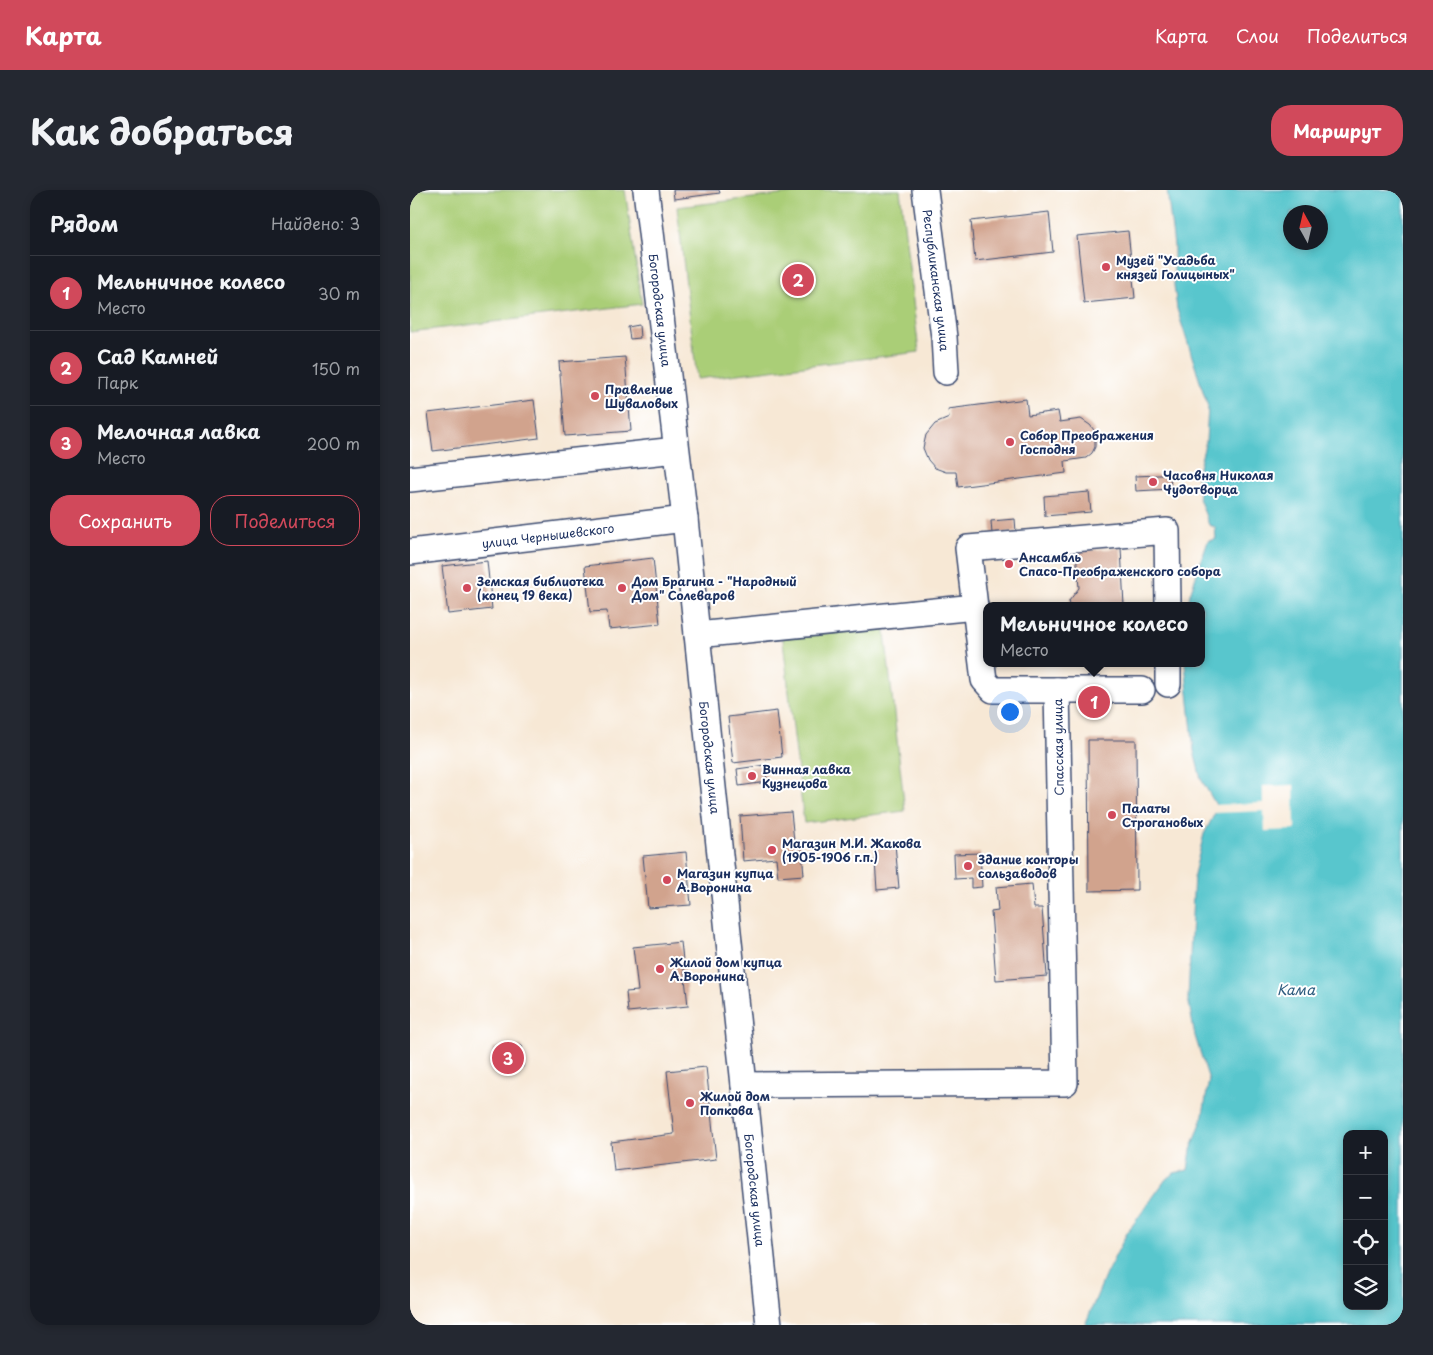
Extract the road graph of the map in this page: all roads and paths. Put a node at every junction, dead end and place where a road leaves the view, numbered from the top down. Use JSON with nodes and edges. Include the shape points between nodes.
{"nodes":[{"id":1,"x":646,"y":190,"type":"edge"},
{"id":2,"x":925,"y":190,"type":"edge"},
{"id":3,"x":946,"y":372,"type":"dead end"},
{"id":4,"x":676,"y":450,"type":"junction"},
{"id":5,"x":410,"y":479,"type":"edge"},
{"id":6,"x":685,"y":519,"type":"junction"},
{"id":7,"x":410,"y":552,"type":"edge"},
{"id":8,"x":1168,"y":602,"type":"edge"},
{"id":9,"x":975,"y":608,"type":"junction"},
{"id":10,"x":697,"y":635,"type":"junction"},
{"id":11,"x":1057,"y":690,"type":"junction"},
{"id":12,"x":1142,"y":690,"type":"dead end"},
{"id":13,"x":744,"y":1085,"type":"junction"},
{"id":14,"x":768,"y":1325,"type":"edge"}],
"edges":[{"from":1,"to":4,"type":"street","name":"Богородская улица"},
{"from":2,"to":3,"type":"street","name":"Республиканская улица"},
{"from":4,"to":5,"type":"street"},
{"from":4,"to":6,"type":"street","name":"Богородская улица"},
{"from":6,"to":7,"type":"street","name":"улица Чернышевского"},
{"from":6,"to":10,"type":"street","name":"Богородская улица"},
{"from":8,"to":9,"type":"street","name":"Спасская улица","via":[[1167,531],[968,548]]},
{"from":9,"to":10,"type":"street"},
{"from":9,"to":11,"type":"street","name":"Спасская улица","via":[[984,680],[988,685],[993,690]]},
{"from":10,"to":13,"type":"street","name":"Богородская улица"},
{"from":11,"to":12,"type":"street"},
{"from":11,"to":13,"type":"street","name":"Спасская улица","via":[[1065,1083]]},
{"from":13,"to":14,"type":"street","name":"Богородская улица"}]}
